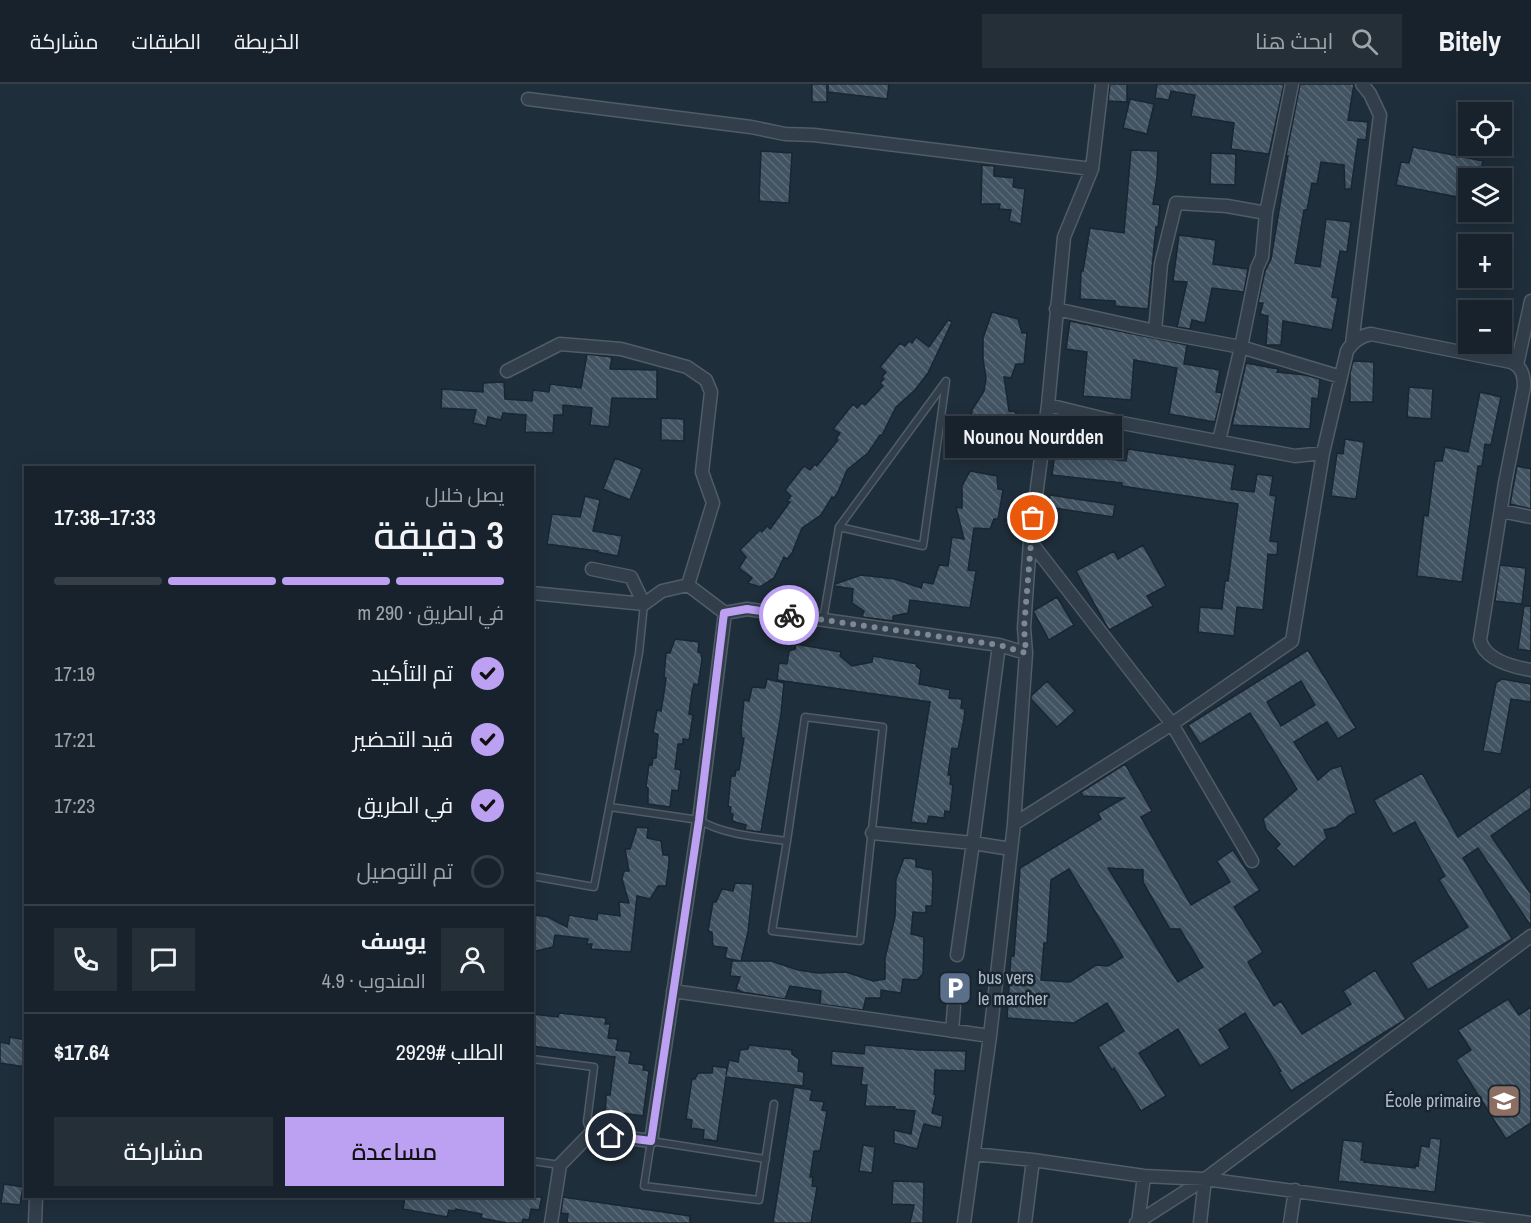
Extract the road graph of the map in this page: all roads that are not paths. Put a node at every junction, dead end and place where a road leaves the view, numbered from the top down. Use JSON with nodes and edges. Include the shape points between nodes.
{"nodes":[{"id":1,"x":1102,"y":84,"type":"edge"},
{"id":2,"x":1292,"y":84,"type":"edge"},
{"id":3,"x":1362,"y":84,"type":"edge"},
{"id":4,"x":528,"y":99,"type":"dead end"},
{"id":5,"x":1092,"y":169,"type":"junction"},
{"id":6,"x":1266,"y":213,"type":"junction"},
{"id":7,"x":1531,"y":301,"type":"edge"},
{"id":8,"x":1056,"y":309,"type":"junction"},
{"id":9,"x":1155,"y":331,"type":"junction"},
{"id":10,"x":1352,"y":344,"type":"junction"},
{"id":11,"x":1241,"y":347,"type":"junction"},
{"id":12,"x":1517,"y":365,"type":"junction"},
{"id":13,"x":507,"y":371,"type":"dead end"},
{"id":14,"x":1341,"y":377,"type":"junction"},
{"id":15,"x":1048,"y":405,"type":"junction"},
{"id":16,"x":1219,"y":441,"type":"junction"},
{"id":17,"x":1323,"y":453,"type":"junction"},
{"id":18,"x":1501,"y":511,"type":"junction"},
{"id":19,"x":1531,"y":517,"type":"edge"},
{"id":20,"x":839,"y":527,"type":"junction"},
{"id":21,"x":1030,"y":541,"type":"junction"},
{"id":22,"x":592,"y":569,"type":"dead end"},
{"id":23,"x":688,"y":585,"type":"junction"},
{"id":24,"x":534,"y":593,"type":"edge"},
{"id":25,"x":644,"y":604,"type":"junction"},
{"id":26,"x":724,"y":613,"type":"junction"},
{"id":27,"x":823,"y":620,"type":"junction"},
{"id":28,"x":999,"y":645,"type":"junction"},
{"id":29,"x":1026,"y":653,"type":"junction"},
{"id":30,"x":1531,"y":670,"type":"edge"},
{"id":31,"x":1172,"y":724,"type":"junction"},
{"id":32,"x":610,"y":807,"type":"junction"},
{"id":33,"x":699,"y":820,"type":"junction"},
{"id":34,"x":1014,"y":824,"type":"junction"},
{"id":35,"x":872,"y":833,"type":"junction"},
{"id":36,"x":787,"y":841,"type":"junction"},
{"id":37,"x":973,"y":843,"type":"junction"},
{"id":38,"x":1011,"y":849,"type":"junction"},
{"id":39,"x":1252,"y":861,"type":"dead end"},
{"id":40,"x":534,"y":876,"type":"edge"},
{"id":41,"x":1531,"y":936,"type":"edge"},
{"id":42,"x":957,"y":955,"type":"dead end"},
{"id":43,"x":673,"y":991,"type":"junction"},
{"id":44,"x":954,"y":1007,"type":"dead end"},
{"id":45,"x":952,"y":1030,"type":"junction"},
{"id":46,"x":990,"y":1036,"type":"junction"},
{"id":47,"x":534,"y":1059,"type":"edge"},
{"id":48,"x":774,"y":1104,"type":"dead end"},
{"id":49,"x":591,"y":1133,"type":"junction"},
{"id":50,"x":651,"y":1141,"type":"junction"},
{"id":51,"x":974,"y":1154,"type":"junction"},
{"id":52,"x":766,"y":1159,"type":"junction"},
{"id":53,"x":1033,"y":1160,"type":"junction"},
{"id":54,"x":534,"y":1161,"type":"edge"},
{"id":55,"x":560,"y":1165,"type":"junction"},
{"id":56,"x":1144,"y":1176,"type":"junction"},
{"id":57,"x":1205,"y":1179,"type":"junction"},
{"id":58,"x":1295,"y":1190,"type":"junction"},
{"id":59,"x":36,"y":1198,"type":"edge"},
{"id":60,"x":1138,"y":1222,"type":"edge"},
{"id":61,"x":35,"y":1223,"type":"edge"},
{"id":62,"x":551,"y":1223,"type":"edge"},
{"id":63,"x":964,"y":1223,"type":"edge"},
{"id":64,"x":1025,"y":1223,"type":"edge"},
{"id":65,"x":1200,"y":1223,"type":"edge"},
{"id":66,"x":1290,"y":1223,"type":"edge"},
{"id":67,"x":1531,"y":1223,"type":"edge"}],
"edges":[{"from":1,"to":5,"type":"street"},
{"from":2,"to":6,"type":"street"},
{"from":3,"to":10,"type":"street","via":[[1380,115]]},
{"from":4,"to":5,"type":"street","via":[[785,134]]},
{"from":5,"to":8,"type":"street","via":[[1064,237]]},
{"from":6,"to":9,"type":"street","via":[[1176,203],[1161,264]]},
{"from":6,"to":11,"type":"street","via":[[1262,257]]},
{"from":7,"to":12,"type":"street"},
{"from":8,"to":9,"type":"street"},
{"from":8,"to":15,"type":"street"},
{"from":9,"to":11,"type":"street"},
{"from":10,"to":12,"type":"street","via":[[1371,334]]},
{"from":10,"to":14,"type":"street"},
{"from":11,"to":14,"type":"street"},
{"from":11,"to":16,"type":"street"},
{"from":12,"to":18,"type":"street","via":[[1522,370],[1524,387]]},
{"from":13,"to":23,"type":"street","via":[[560,344],[621,349],[687,367],[706,380],[711,392],[702,472],[713,503]]},
{"from":14,"to":17,"type":"street"},
{"from":15,"to":16,"type":"street"},
{"from":15,"to":21,"type":"street"},
{"from":16,"to":17,"type":"street","via":[[1295,456]]},
{"from":17,"to":31,"type":"street","via":[[1292,641]]},
{"from":18,"to":19,"type":"street"},
{"from":18,"to":30,"type":"street","via":[[1480,640],[1482,647],[1508,666]]},
{"from":20,"to":20,"type":"lane","via":[[866,490],[946,381],[923,546]]},
{"from":20,"to":27,"type":"lane"},
{"from":21,"to":29,"type":"street"},
{"from":21,"to":31,"type":"street"},
{"from":22,"to":25,"type":"street","via":[[630,577]]},
{"from":23,"to":25,"type":"street","via":[[662,591]]},
{"from":23,"to":26,"type":"street"},
{"from":24,"to":25,"type":"street"},
{"from":25,"to":32,"type":"lane","via":[[639,653]]},
{"from":26,"to":27,"type":"street","via":[[747,609]]},
{"from":26,"to":33,"type":"street"},
{"from":27,"to":28,"type":"street"},
{"from":28,"to":29,"type":"street"},
{"from":28,"to":37,"type":"street"},
{"from":29,"to":34,"type":"street"},
{"from":31,"to":34,"type":"street"},
{"from":31,"to":39,"type":"street"},
{"from":32,"to":33,"type":"lane"},
{"from":32,"to":40,"type":"lane","via":[[594,887]]},
{"from":33,"to":36,"type":"lane","via":[[746,835]]},
{"from":33,"to":43,"type":"street"},
{"from":34,"to":38,"type":"street"},
{"from":35,"to":36,"type":"lane","via":[[860,941],[772,931]]},
{"from":35,"to":36,"type":"lane","via":[[883,728],[805,717]]},
{"from":35,"to":37,"type":"street"},
{"from":37,"to":38,"type":"street"},
{"from":37,"to":42,"type":"street"},
{"from":38,"to":46,"type":"street"},
{"from":41,"to":57,"type":"street"},
{"from":43,"to":45,"type":"street"},
{"from":43,"to":50,"type":"street"},
{"from":44,"to":45,"type":"street"},
{"from":45,"to":46,"type":"street"},
{"from":46,"to":51,"type":"street"},
{"from":47,"to":49,"type":"lane","via":[[594,1067],[586,1122]]},
{"from":48,"to":52,"type":"lane"},
{"from":49,"to":50,"type":"street"},
{"from":49,"to":55,"type":"street"},
{"from":50,"to":52,"type":"lane"},
{"from":50,"to":52,"type":"lane","via":[[644,1186],[759,1200]]},
{"from":51,"to":53,"type":"street"},
{"from":51,"to":63,"type":"street"},
{"from":53,"to":56,"type":"street"},
{"from":53,"to":64,"type":"street"},
{"from":54,"to":55,"type":"lane"},
{"from":55,"to":62,"type":"street"},
{"from":56,"to":57,"type":"street"},
{"from":56,"to":60,"type":"street"},
{"from":57,"to":58,"type":"street"},
{"from":57,"to":60,"type":"street"},
{"from":57,"to":65,"type":"street"},
{"from":58,"to":66,"type":"street"},
{"from":58,"to":67,"type":"street"},
{"from":59,"to":61,"type":"street"}]}
